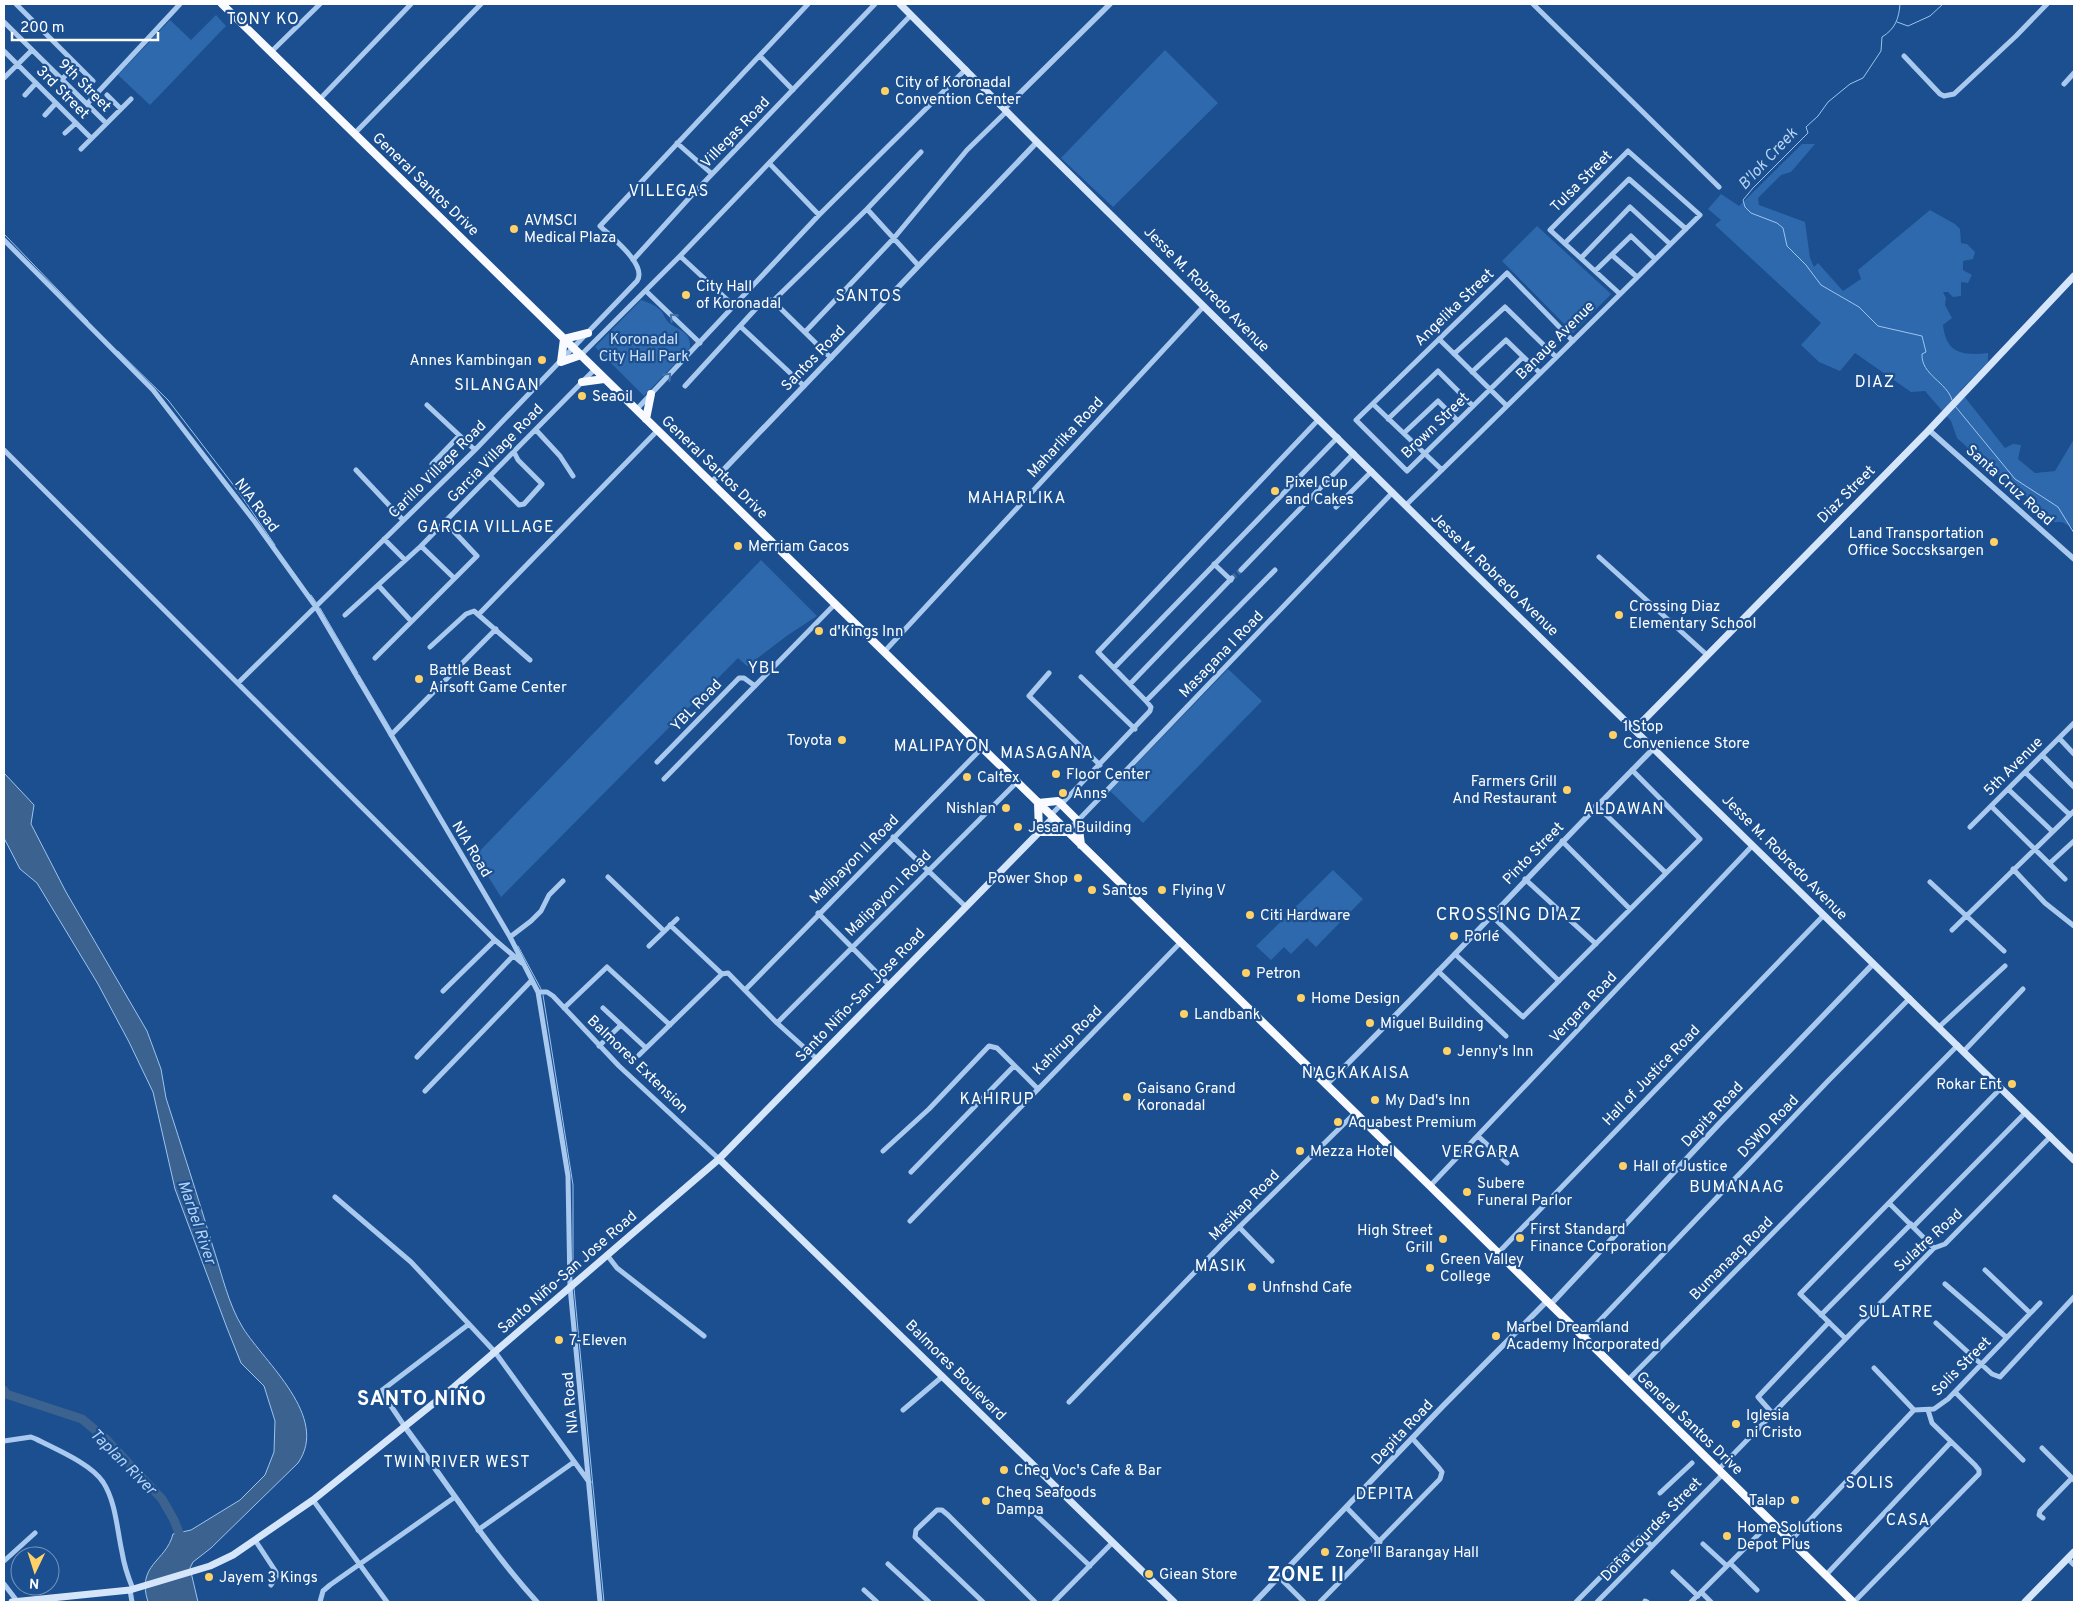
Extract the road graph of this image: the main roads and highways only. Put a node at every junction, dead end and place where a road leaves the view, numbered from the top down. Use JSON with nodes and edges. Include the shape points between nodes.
{"nodes":[{"id":1,"x":222,"y":4,"type":"edge"},
{"id":2,"x":900,"y":4,"type":"edge"},
{"id":3,"x":2074,"y":276,"type":"edge"},
{"id":4,"x":588,"y":333,"type":"road end"},
{"id":5,"x":564,"y":339,"type":"junction"},
{"id":6,"x":581,"y":355,"type":"junction"},
{"id":7,"x":604,"y":379,"type":"junction"},
{"id":8,"x":582,"y":382,"type":"road end"},
{"id":9,"x":651,"y":394,"type":"road end"},
{"id":10,"x":646,"y":419,"type":"junction"},
{"id":11,"x":1635,"y":729,"type":"junction"},
{"id":12,"x":1038,"y":803,"type":"junction"},
{"id":13,"x":1052,"y":817,"type":"junction"},
{"id":14,"x":1039,"y":832,"type":"junction"},
{"id":15,"x":1068,"y":832,"type":"junction"},
{"id":16,"x":1081,"y":845,"type":"junction"},
{"id":17,"x":719,"y":1159,"type":"junction"},
{"id":18,"x":2074,"y":1160,"type":"edge"},
{"id":19,"x":2074,"y":1552,"type":"edge"},
{"id":20,"x":1170,"y":1601,"type":"edge"},
{"id":21,"x":14,"y":1602,"type":"edge"},
{"id":22,"x":1853,"y":1602,"type":"edge"},
{"id":23,"x":2025,"y":1602,"type":"edge"}],
"edges":[{"from":1,"to":5,"type":"highway","name":"General Santos Drive"},
{"from":2,"to":11,"type":"main road","name":"Jesse M. Robredo Avenue"},
{"from":3,"to":11,"type":"main road","name":"Diaz Street","via":[[1929,430]]},
{"from":4,"to":5,"type":"highway"},
{"from":5,"to":6,"type":"highway","name":"General Santos Drive"},
{"from":5,"to":6,"type":"highway","via":[[561,362]]},
{"from":6,"to":7,"type":"highway","name":"General Santos Drive"},
{"from":7,"to":8,"type":"highway"},
{"from":7,"to":10,"type":"highway","name":"General Santos Drive"},
{"from":9,"to":10,"type":"highway"},
{"from":10,"to":12,"type":"highway","name":"General Santos Drive"},
{"from":11,"to":18,"type":"main road","name":"Jesse M. Robredo Avenue"},
{"from":12,"to":13,"type":"highway","name":"General Santos Drive"},
{"from":12,"to":14,"type":"highway"},
{"from":12,"to":16,"type":"highway","via":[[1058,801],[1078,821]]},
{"from":13,"to":14,"type":"main road","name":"Santo Niño-San Jose Road"},
{"from":13,"to":15,"type":"highway","name":"General Santos Drive"},
{"from":14,"to":15,"type":"highway"},
{"from":14,"to":17,"type":"main road","name":"Santo Niño-San Jose Road"},
{"from":15,"to":16,"type":"highway","name":"General Santos Drive"},
{"from":16,"to":22,"type":"highway","name":"General Santos Drive"},
{"from":17,"to":20,"type":"main road","name":"Balmores Boulevard"},
{"from":17,"to":21,"type":"main road","name":"Santo Niño-San Jose Road","via":[[405,1427],[313,1500],[225,1560],[142,1587]]},
{"from":19,"to":23,"type":"main road"}]}
